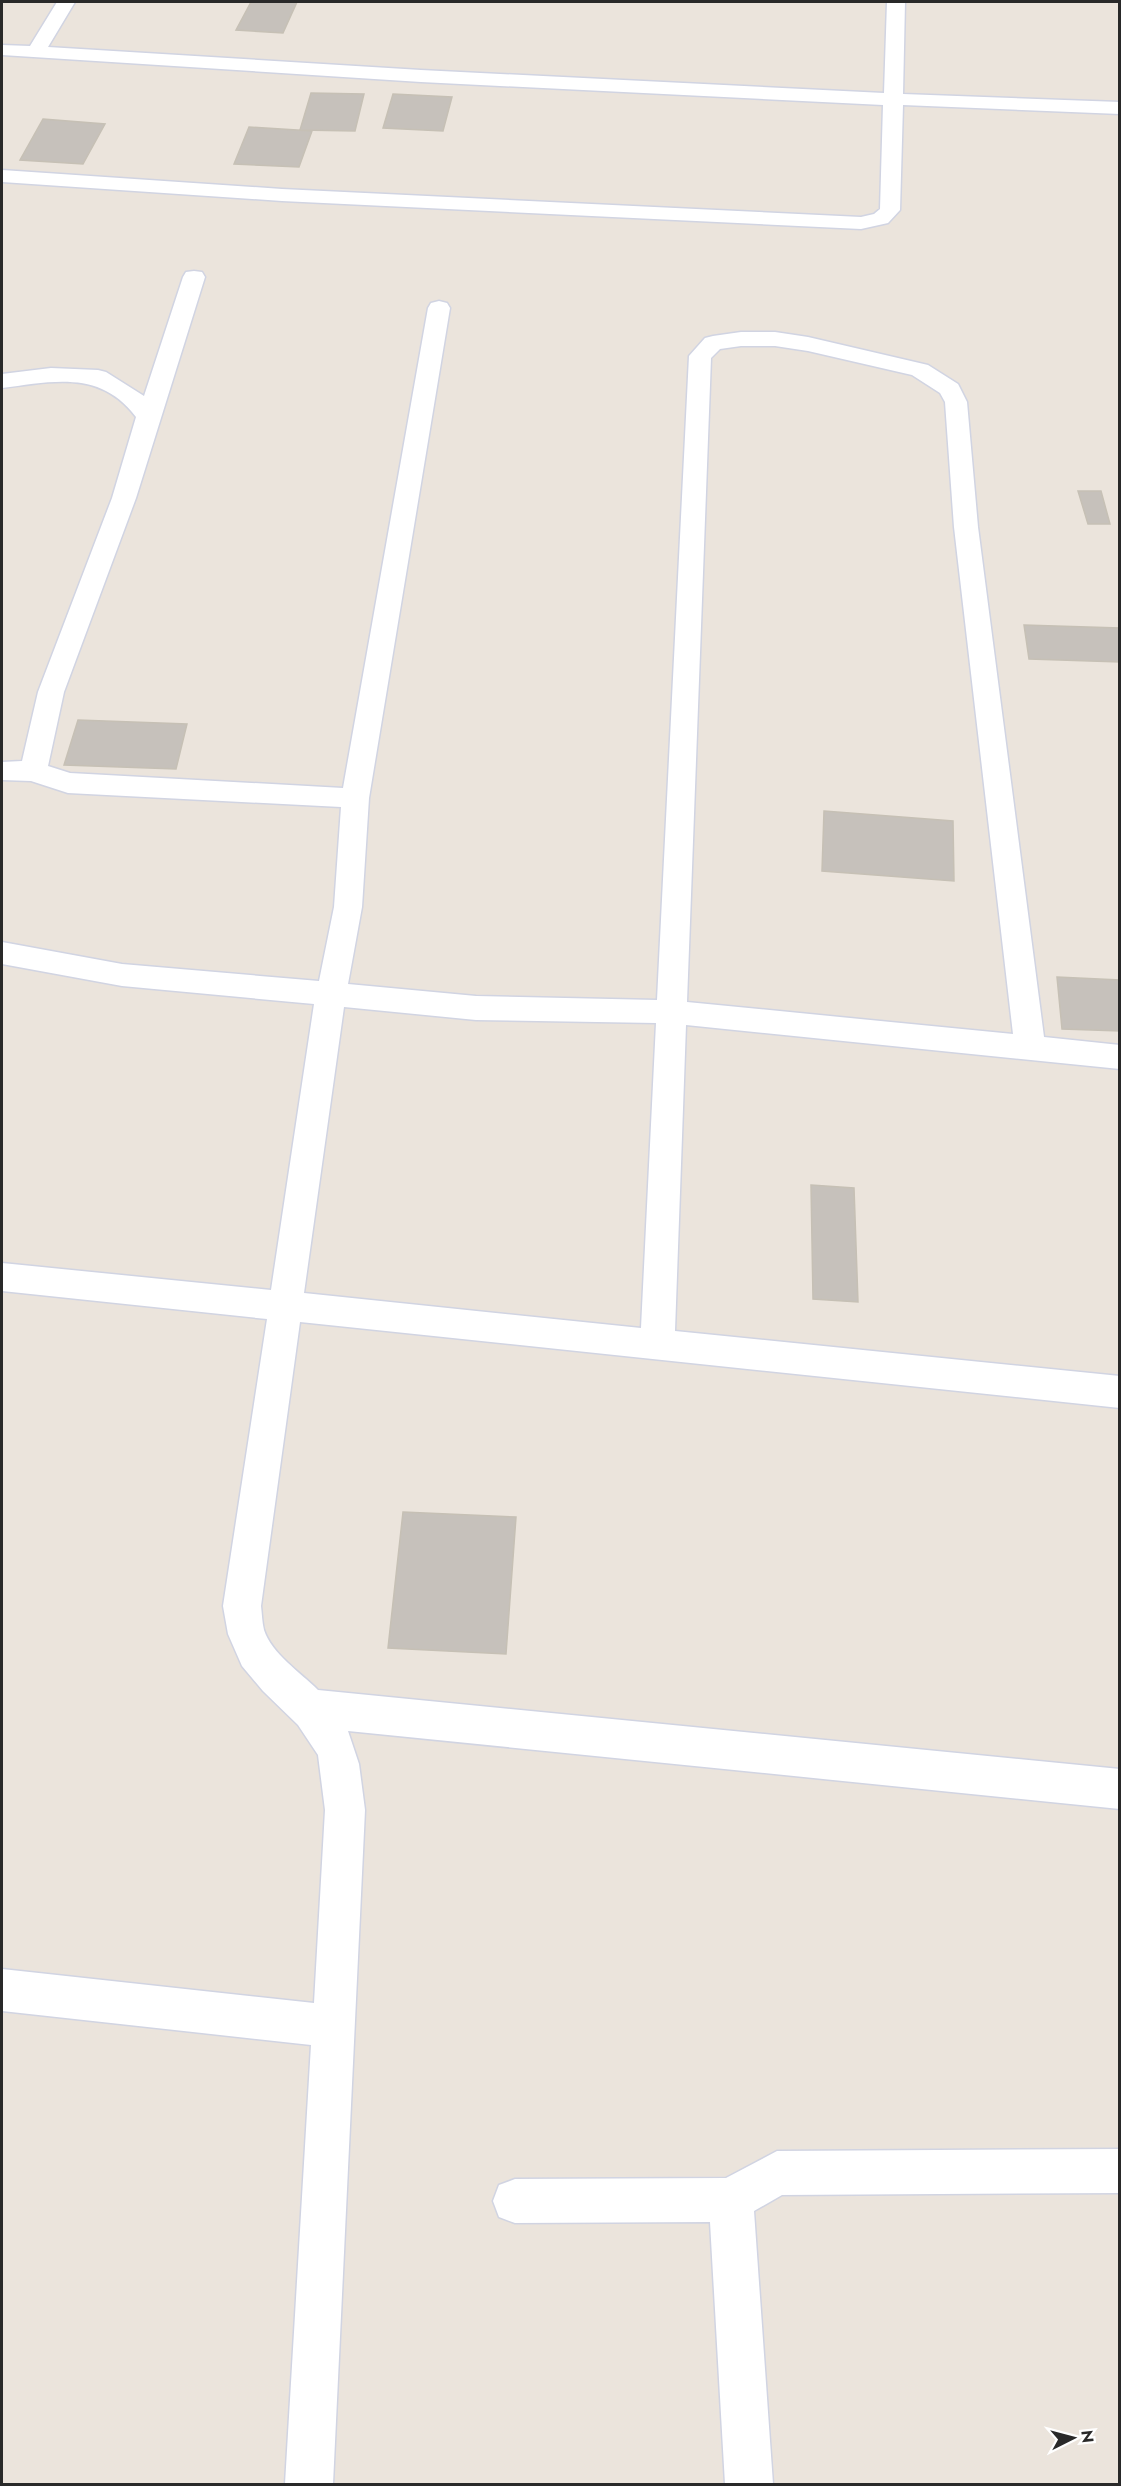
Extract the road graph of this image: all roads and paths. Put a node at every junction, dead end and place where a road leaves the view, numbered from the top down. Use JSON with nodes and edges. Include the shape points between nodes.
{"nodes":[{"id":1,"x":66,"y":2,"type":"edge"},
{"id":2,"x":896,"y":2,"type":"edge"},
{"id":3,"x":2,"y":50,"type":"edge"},
{"id":4,"x":36,"y":52,"type":"junction"},
{"id":5,"x":892,"y":100,"type":"junction"},
{"id":6,"x":1119,"y":108,"type":"edge"},
{"id":7,"x":2,"y":176,"type":"edge"},
{"id":8,"x":194,"y":277,"type":"dead end"},
{"id":9,"x":439,"y":308,"type":"dead end"},
{"id":10,"x":2,"y":381,"type":"edge"},
{"id":11,"x":148,"y":417,"type":"junction"},
{"id":12,"x":2,"y":771,"type":"edge"},
{"id":13,"x":33,"y":771,"type":"junction"},
{"id":14,"x":355,"y":798,"type":"junction"},
{"id":15,"x":2,"y":953,"type":"edge"},
{"id":16,"x":331,"y":994,"type":"junction"},
{"id":17,"x":672,"y":1012,"type":"junction"},
{"id":18,"x":1030,"y":1049,"type":"junction"},
{"id":19,"x":1119,"y":1057,"type":"edge"},
{"id":20,"x":2,"y":1277,"type":"edge"},
{"id":21,"x":284,"y":1306,"type":"junction"},
{"id":22,"x":657,"y":1344,"type":"junction"},
{"id":23,"x":1119,"y":1392,"type":"edge"},
{"id":24,"x":308,"y":1708,"type":"junction"},
{"id":25,"x":1119,"y":1789,"type":"edge"},
{"id":26,"x":2,"y":1990,"type":"edge"},
{"id":27,"x":333,"y":2026,"type":"junction"},
{"id":28,"x":1119,"y":2171,"type":"edge"},
{"id":29,"x":731,"y":2200,"type":"junction"},
{"id":30,"x":515,"y":2201,"type":"dead end"},
{"id":31,"x":309,"y":2484,"type":"edge"},
{"id":32,"x":749,"y":2484,"type":"edge"}],
"edges":[{"from":1,"to":4,"type":"street"},
{"from":2,"to":5,"type":"street"},
{"from":3,"to":4,"type":"street"},
{"from":4,"to":5,"type":"street"},
{"from":5,"to":6,"type":"street"},
{"from":5,"to":7,"type":"street","via":[[891,210],[881,219],[861,224],[282,195]]},
{"from":8,"to":11,"type":"street"},
{"from":9,"to":14,"type":"street"},
{"from":10,"to":11,"type":"street","via":[[51,375],[98,377],[133,397]]},
{"from":11,"to":13,"type":"street","via":[[124,498],[51,692]]},
{"from":12,"to":13,"type":"street"},
{"from":13,"to":14,"type":"street","via":[[68,783]]},
{"from":14,"to":16,"type":"street","via":[[348,907]]},
{"from":15,"to":16,"type":"street","via":[[122,975]]},
{"from":16,"to":17,"type":"street","via":[[476,1008]]},
{"from":16,"to":21,"type":"street"},
{"from":17,"to":18,"type":"street"},
{"from":17,"to":18,"type":"street","via":[[700,356],[713,343],[775,339],[920,370],[950,389],[957,402],[966,527]]},
{"from":17,"to":22,"type":"street"},
{"from":18,"to":19,"type":"street"},
{"from":20,"to":21,"type":"street"},
{"from":21,"to":22,"type":"street"},
{"from":21,"to":24,"type":"street","via":[[242,1606],[248,1637],[265,1666]]},
{"from":22,"to":23,"type":"street"},
{"from":24,"to":25,"type":"street"},
{"from":24,"to":27,"type":"street","via":[[330,1737],[340,1763],[345,1810]]},
{"from":26,"to":27,"type":"street"},
{"from":27,"to":31,"type":"street"},
{"from":28,"to":29,"type":"street","via":[[777,2173]]},
{"from":29,"to":30,"type":"street"},
{"from":29,"to":32,"type":"street"}]}
